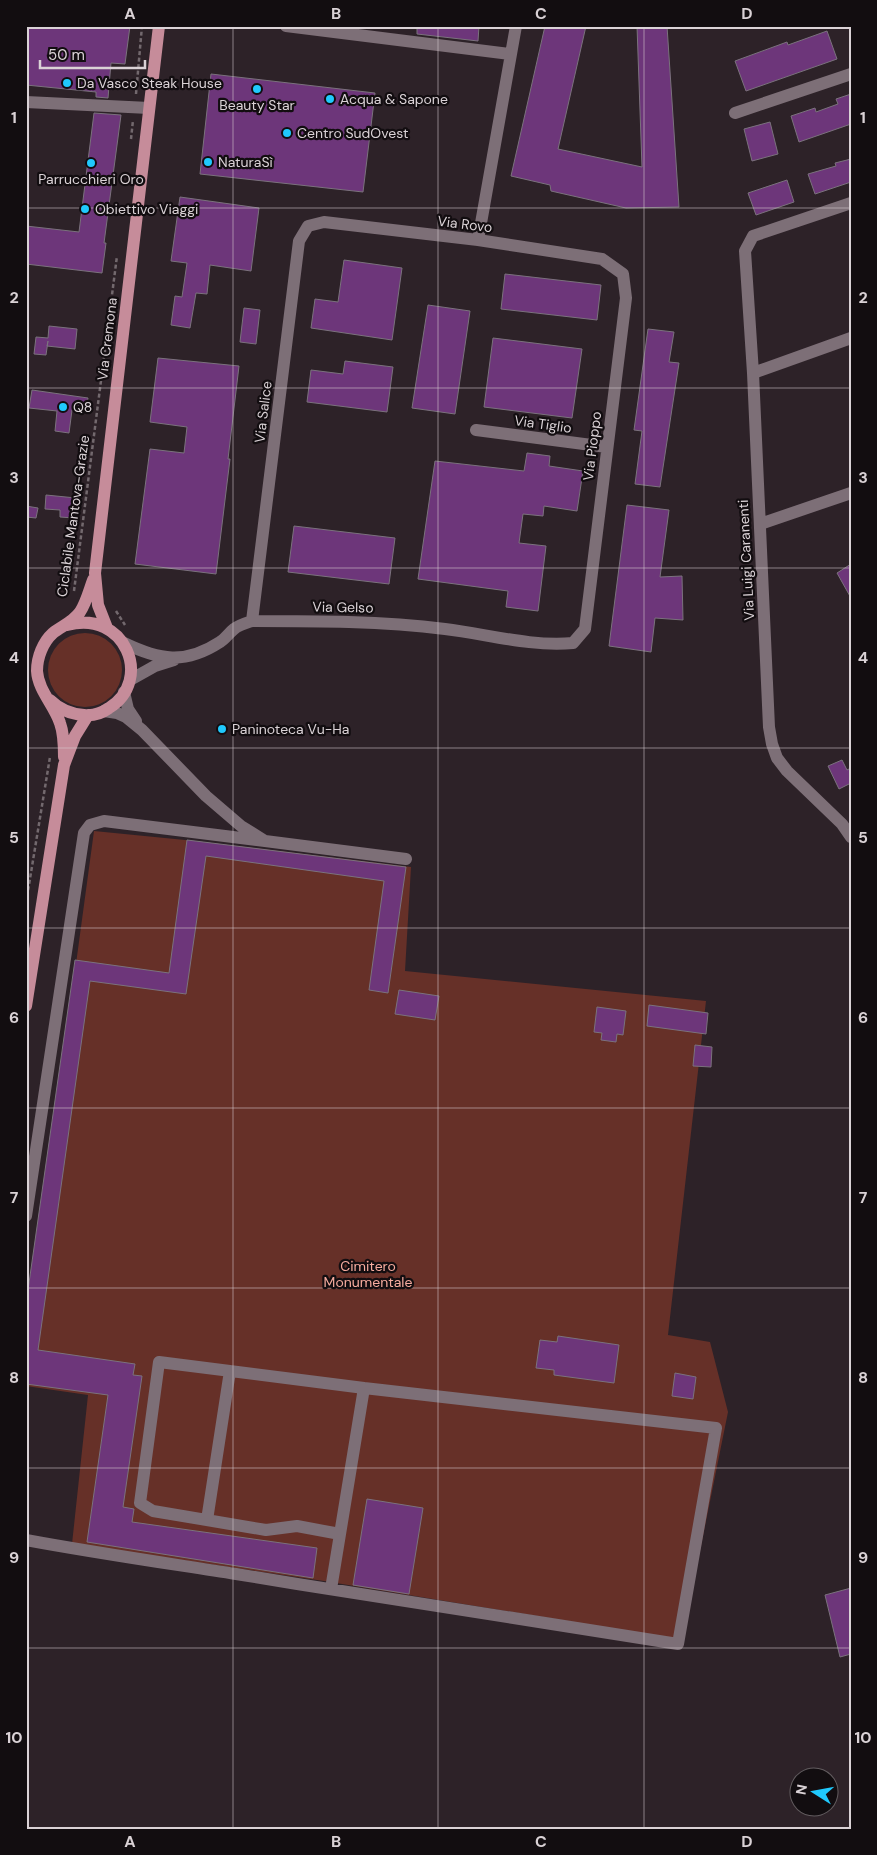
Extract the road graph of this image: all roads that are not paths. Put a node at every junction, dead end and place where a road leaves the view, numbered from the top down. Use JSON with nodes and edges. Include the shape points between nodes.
{"nodes":[{"id":1,"x":158,"y":26,"type":"edge"},
{"id":2,"x":286,"y":26,"type":"edge"},
{"id":3,"x":516,"y":26,"type":"edge"},
{"id":4,"x":510,"y":54,"type":"junction"},
{"id":5,"x":851,"y":74,"type":"edge"},
{"id":6,"x":26,"y":102,"type":"edge"},
{"id":7,"x":149,"y":108,"type":"junction"},
{"id":8,"x":735,"y":113,"type":"dead end"},
{"id":9,"x":851,"y":204,"type":"edge"},
{"id":10,"x":324,"y":222,"type":"joint"},
{"id":11,"x":478,"y":240,"type":"junction"},
{"id":12,"x":602,"y":259,"type":"joint"},
{"id":13,"x":851,"y":338,"type":"edge"},
{"id":14,"x":753,"y":372,"type":"junction"},
{"id":15,"x":476,"y":430,"type":"dead end"},
{"id":16,"x":606,"y":447,"type":"junction"},
{"id":17,"x":851,"y":493,"type":"edge"},
{"id":18,"x":760,"y":524,"type":"junction"},
{"id":19,"x":95,"y":573,"type":"junction"},
{"id":20,"x":252,"y":621,"type":"junction"},
{"id":21,"x":65,"y":626,"type":"junction"},
{"id":22,"x":107,"y":628,"type":"junction"},
{"id":23,"x":124,"y":643,"type":"junction"},
{"id":24,"x":573,"y":643,"type":"joint"},
{"id":25,"x":179,"y":658,"type":"junction"},
{"id":26,"x":127,"y":686,"type":"junction"},
{"id":27,"x":47,"y":697,"type":"junction"},
{"id":28,"x":104,"y":711,"type":"junction"},
{"id":29,"x":88,"y":715,"type":"junction"},
{"id":30,"x":142,"y":730,"type":"junction"},
{"id":31,"x":64,"y":765,"type":"junction"},
{"id":32,"x":846,"y":822,"type":"edge"},
{"id":33,"x":851,"y":836,"type":"edge"},
{"id":34,"x":265,"y":841,"type":"junction"},
{"id":35,"x":406,"y":859,"type":"dead end"},
{"id":36,"x":26,"y":1006,"type":"edge"},
{"id":37,"x":26,"y":1216,"type":"edge"},
{"id":38,"x":230,"y":1372,"type":"junction"},
{"id":39,"x":364,"y":1388,"type":"junction"},
{"id":40,"x":208,"y":1520,"type":"junction"},
{"id":41,"x":340,"y":1534,"type":"junction"},
{"id":42,"x":26,"y":1540,"type":"edge"},
{"id":43,"x":331,"y":1590,"type":"junction"}],
"edges":[{"from":1,"to":7,"type":"main road","name":"Via Cremona"},
{"from":2,"to":4,"type":"street"},
{"from":3,"to":4,"type":"street"},
{"from":4,"to":11,"type":"street"},
{"from":5,"to":8,"type":"street"},
{"from":6,"to":7,"type":"street"},
{"from":7,"to":19,"type":"main road","name":"Via Cremona"},
{"from":9,"to":14,"type":"street","name":"Via Luigi Caranenti","via":[[753,236],[745,251]]},
{"from":10,"to":11,"type":"street","name":"Via Rovo"},
{"from":10,"to":20,"type":"street","name":"Via Salice","via":[[308,226],[299,241]]},
{"from":11,"to":12,"type":"street","name":"Via Rovo"},
{"from":12,"to":16,"type":"street","name":"Via Pioppo","via":[[623,274],[626,298]]},
{"from":13,"to":14,"type":"street"},
{"from":14,"to":18,"type":"street","name":"Via Luigi Caranenti"},
{"from":15,"to":16,"type":"street","name":"Via Tiglio"},
{"from":16,"to":24,"type":"street","name":"Via Pioppo","via":[[585,629]]},
{"from":17,"to":18,"type":"street"},
{"from":18,"to":32,"type":"street","name":"Via Luigi Caranenti","via":[[772,744],[787,771]]},
{"from":19,"to":21,"type":"main road","name":"Via Cremona","via":[[84,605]]},
{"from":19,"to":22,"type":"main road","name":"Via Cremona","via":[[98,605]]},
{"from":20,"to":24,"type":"street","name":"Via Gelso","via":[[381,622],[554,645]]},
{"from":20,"to":25,"type":"street","name":"Via Gelso","via":[[234,629],[222,642],[198,654]]},
{"from":21,"to":22,"type":"main road","name":"Via Cremona","via":[[94,622]]},
{"from":21,"to":27,"type":"main road","name":"Via Cremona","via":[[53,633],[39,657],[37,671]]},
{"from":22,"to":23,"type":"main road","name":"Via Cremona"},
{"from":23,"to":25,"type":"street","name":"Via Gelso","via":[[146,654]]},
{"from":23,"to":26,"type":"main road","via":[[131,667]]},
{"from":25,"to":26,"type":"street","via":[[155,666]]},
{"from":26,"to":28,"type":"main road","via":[[119,700]]},
{"from":26,"to":30,"type":"street","via":[[128,709]]},
{"from":27,"to":29,"type":"main road","via":[[58,708]]},
{"from":27,"to":31,"type":"main road","name":"Via Cremona","via":[[60,723]]},
{"from":28,"to":29,"type":"main road"},
{"from":28,"to":30,"type":"street","via":[[126,717]]},
{"from":29,"to":31,"type":"main road","name":"Via Cremona","via":[[75,736]]},
{"from":30,"to":34,"type":"street","via":[[206,796],[241,826]]},
{"from":31,"to":36,"type":"main road","name":"Via Cremona"},
{"from":32,"to":33,"type":"street","name":"Via Luigi Caranenti"},
{"from":34,"to":35,"type":"street"},
{"from":34,"to":37,"type":"street","via":[[104,821],[90,824],[84,833]]},
{"from":38,"to":39,"type":"street"},
{"from":38,"to":40,"type":"street"},
{"from":38,"to":40,"type":"street","via":[[159,1362],[140,1502],[153,1511]]},
{"from":39,"to":41,"type":"street"},
{"from":39,"to":43,"type":"street","via":[[716,1428],[678,1644]]},
{"from":40,"to":41,"type":"street","via":[[266,1530],[297,1526]]},
{"from":41,"to":43,"type":"street"},
{"from":42,"to":43,"type":"street"}]}
